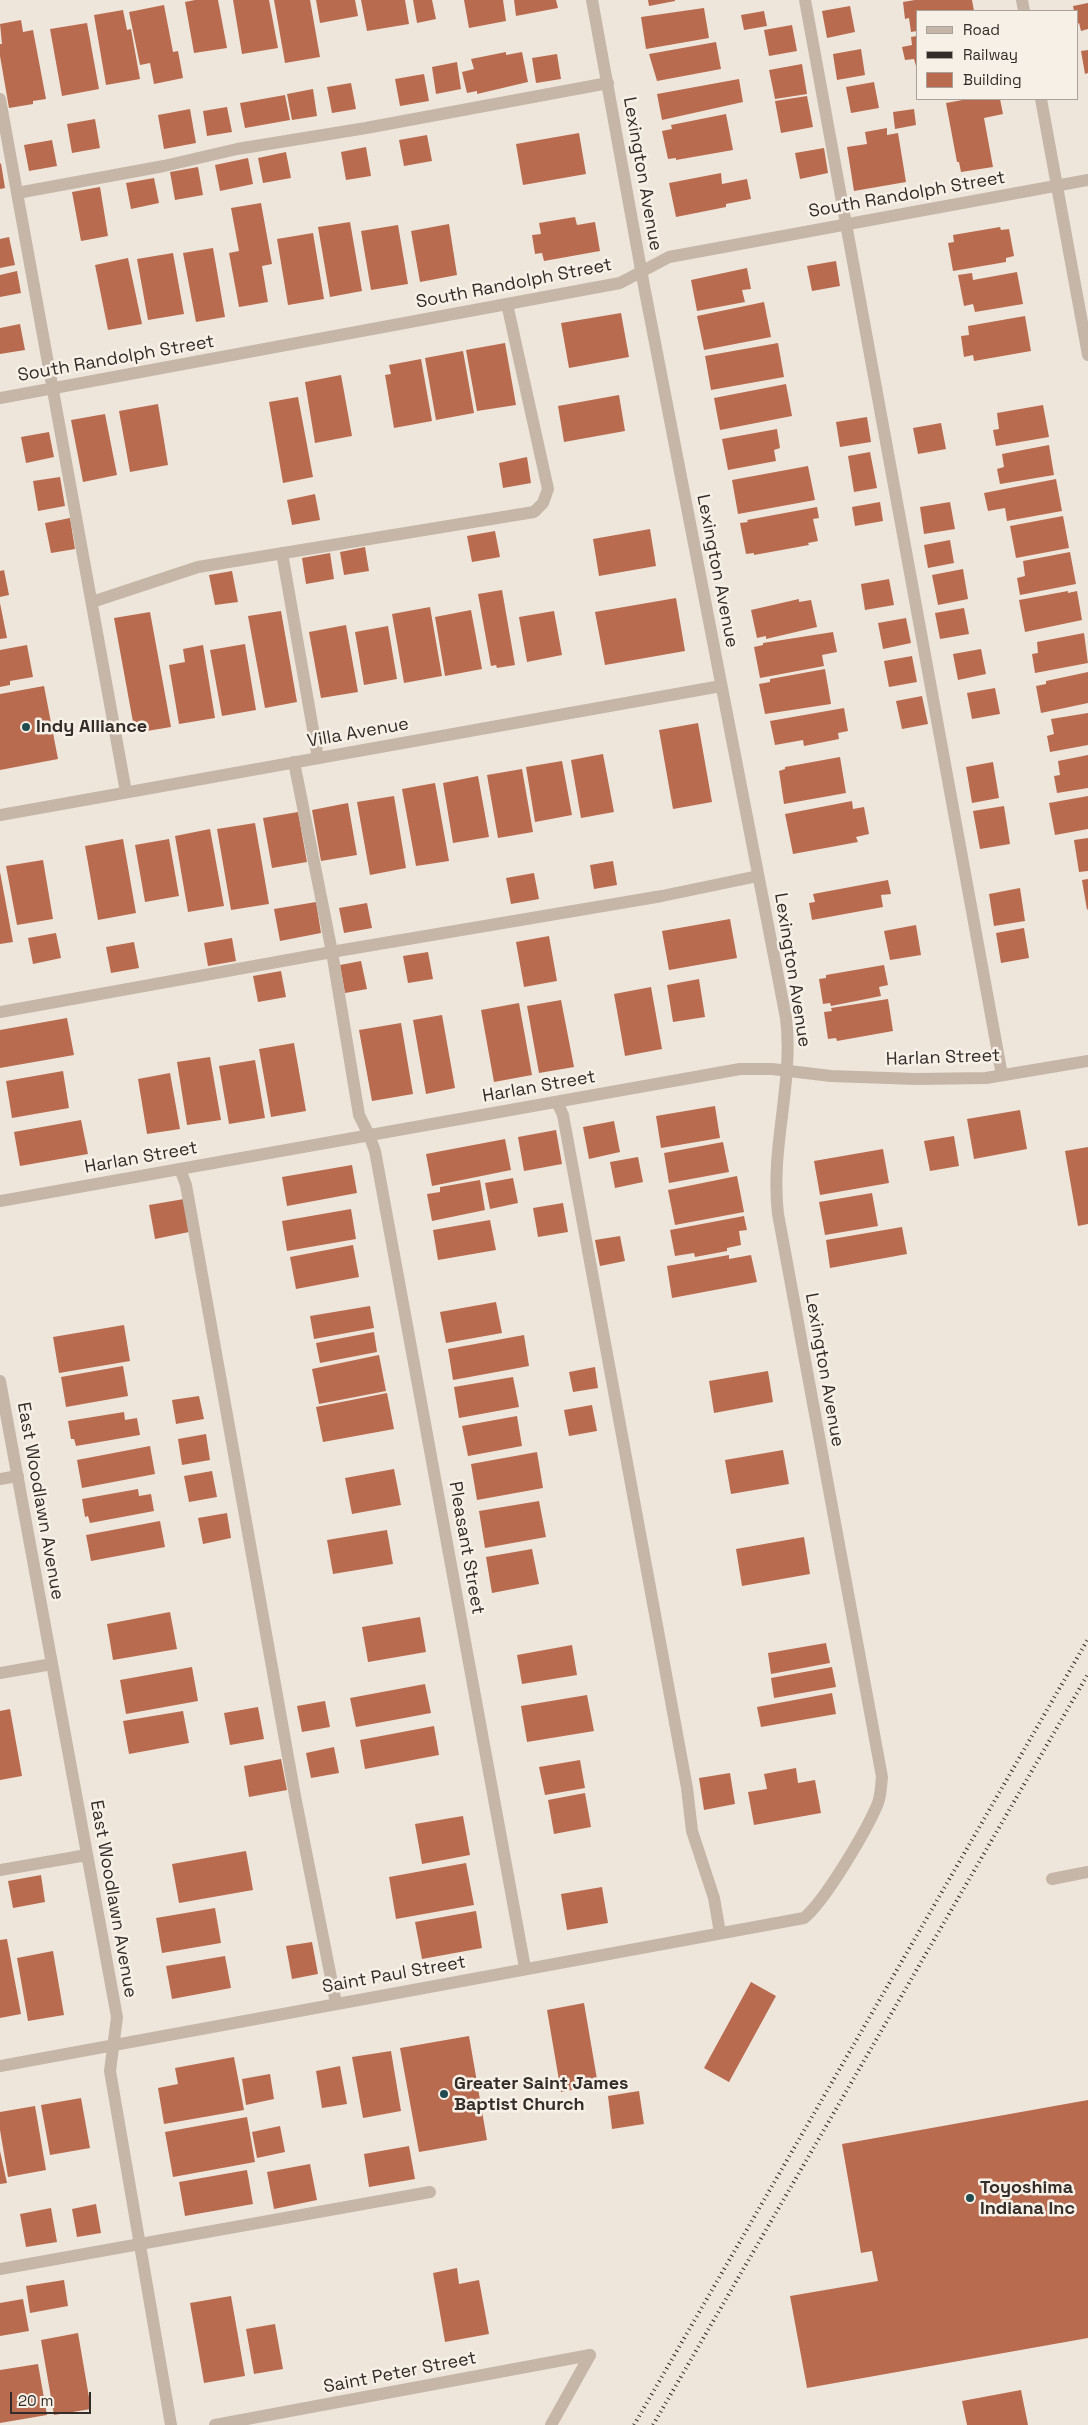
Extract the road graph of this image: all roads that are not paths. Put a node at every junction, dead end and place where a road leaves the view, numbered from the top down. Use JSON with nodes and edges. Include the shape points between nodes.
{"nodes":[{"id":1,"x":592,"y":0,"type":"edge"},
{"id":2,"x":805,"y":0,"type":"edge"},
{"id":3,"x":608,"y":83,"type":"junction"},
{"id":4,"x":0,"y":99,"type":"edge"},
{"id":5,"x":1041,"y":100,"type":"edge"},
{"id":6,"x":1088,"y":180,"type":"edge"},
{"id":7,"x":1057,"y":186,"type":"junction"},
{"id":8,"x":17,"y":193,"type":"junction"},
{"id":9,"x":846,"y":224,"type":"junction"},
{"id":10,"x":642,"y":270,"type":"junction"},
{"id":11,"x":507,"y":304,"type":"junction"},
{"id":12,"x":1088,"y":354,"type":"edge"},
{"id":13,"x":53,"y":388,"type":"junction"},
{"id":14,"x":0,"y":398,"type":"edge"},
{"id":15,"x":282,"y":553,"type":"junction"},
{"id":16,"x":92,"y":602,"type":"junction"},
{"id":17,"x":722,"y":686,"type":"junction"},
{"id":18,"x":318,"y":758,"type":"junction"},
{"id":19,"x":294,"y":762,"type":"junction"},
{"id":20,"x":126,"y":792,"type":"junction"},
{"id":21,"x":0,"y":815,"type":"edge"},
{"id":22,"x":758,"y":876,"type":"junction"},
{"id":23,"x":332,"y":952,"type":"junction"},
{"id":24,"x":0,"y":1012,"type":"edge"},
{"id":25,"x":1088,"y":1061,"type":"edge"},
{"id":26,"x":787,"y":1070,"type":"junction"},
{"id":27,"x":1002,"y":1075,"type":"junction"},
{"id":28,"x":557,"y":1102,"type":"junction"},
{"id":29,"x":369,"y":1135,"type":"junction"},
{"id":30,"x":180,"y":1169,"type":"junction"},
{"id":31,"x":0,"y":1201,"type":"edge"},
{"id":32,"x":0,"y":1381,"type":"edge"},
{"id":33,"x":18,"y":1476,"type":"junction"},
{"id":34,"x":0,"y":1479,"type":"edge"},
{"id":35,"x":52,"y":1664,"type":"junction"},
{"id":36,"x":0,"y":1673,"type":"edge"},
{"id":37,"x":86,"y":1855,"type":"junction"},
{"id":38,"x":0,"y":1870,"type":"edge"},
{"id":39,"x":1088,"y":1872,"type":"edge"},
{"id":40,"x":1052,"y":1879,"type":"dead end"},
{"id":41,"x":794,"y":1920,"type":"joint"},
{"id":42,"x":720,"y":1933,"type":"junction"},
{"id":43,"x":525,"y":1968,"type":"junction"},
{"id":44,"x":336,"y":2003,"type":"junction"},
{"id":45,"x":113,"y":2045,"type":"junction"},
{"id":46,"x":0,"y":2066,"type":"edge"},
{"id":47,"x":430,"y":2192,"type":"dead end"},
{"id":48,"x":142,"y":2244,"type":"junction"},
{"id":49,"x":0,"y":2269,"type":"edge"},
{"id":50,"x":172,"y":2425,"type":"edge"},
{"id":51,"x":215,"y":2425,"type":"edge"},
{"id":52,"x":551,"y":2425,"type":"edge"}],
"edges":[{"from":1,"to":3,"type":"street","name":"Lexington Avenue"},
{"from":2,"to":9,"type":"street"},
{"from":3,"to":8,"type":"street","via":[[366,128],[237,148],[164,166]]},
{"from":3,"to":10,"type":"street","name":"Lexington Avenue"},
{"from":4,"to":8,"type":"street"},
{"from":5,"to":7,"type":"street"},
{"from":6,"to":7,"type":"street","name":"South Randolph Street"},
{"from":7,"to":9,"type":"street","name":"South Randolph Street"},
{"from":7,"to":12,"type":"street"},
{"from":8,"to":13,"type":"street"},
{"from":9,"to":10,"type":"street","name":"South Randolph Street","via":[[669,257]]},
{"from":9,"to":27,"type":"street"},
{"from":10,"to":11,"type":"street","name":"South Randolph Street","via":[[620,283]]},
{"from":10,"to":17,"type":"street","name":"Lexington Avenue"},
{"from":11,"to":13,"type":"street","name":"South Randolph Street"},
{"from":11,"to":15,"type":"street","via":[[548,489],[543,503],[534,512]]},
{"from":13,"to":14,"type":"street","name":"South Randolph Street"},
{"from":13,"to":16,"type":"street"},
{"from":15,"to":16,"type":"street","via":[[198,567]]},
{"from":15,"to":18,"type":"street"},
{"from":16,"to":20,"type":"street"},
{"from":17,"to":18,"type":"street","name":"Villa Avenue"},
{"from":17,"to":22,"type":"street","name":"Lexington Avenue"},
{"from":18,"to":19,"type":"street","name":"Villa Avenue"},
{"from":19,"to":20,"type":"street","name":"Villa Avenue"},
{"from":19,"to":23,"type":"street","name":"Pleasant Street"},
{"from":20,"to":21,"type":"street","name":"Villa Avenue"},
{"from":22,"to":23,"type":"street","via":[[662,896]]},
{"from":22,"to":26,"type":"street","name":"Lexington Avenue","via":[[786,1018],[790,1047]]},
{"from":23,"to":24,"type":"street"},
{"from":23,"to":29,"type":"street","name":"Pleasant Street","via":[[359,1115]]},
{"from":25,"to":27,"type":"street","name":"Harlan Street"},
{"from":26,"to":27,"type":"street","name":"Harlan Street","via":[[831,1076],[916,1079]]},
{"from":26,"to":28,"type":"street","name":"Harlan Street","via":[[740,1069]]},
{"from":26,"to":41,"type":"street","name":"Lexington Avenue","via":[[777,1146],[778,1214],[882,1776],[878,1803],[851,1852],[811,1912]]},
{"from":28,"to":29,"type":"street","name":"Harlan Street"},
{"from":28,"to":42,"type":"street","via":[[563,1115],[687,1788],[692,1831],[714,1898]]},
{"from":29,"to":30,"type":"street","name":"Harlan Street"},
{"from":29,"to":43,"type":"street","name":"Pleasant Street","via":[[375,1151]]},
{"from":30,"to":31,"type":"street","name":"Harlan Street"},
{"from":30,"to":44,"type":"street","via":[[186,1184],[293,1786]]},
{"from":32,"to":33,"type":"street","name":"East Woodlawn Avenue"},
{"from":33,"to":34,"type":"street"},
{"from":33,"to":35,"type":"street","name":"East Woodlawn Avenue"},
{"from":35,"to":36,"type":"street"},
{"from":35,"to":37,"type":"street","name":"East Woodlawn Avenue"},
{"from":37,"to":38,"type":"street"},
{"from":37,"to":45,"type":"street","name":"East Woodlawn Avenue","via":[[117,2017]]},
{"from":39,"to":40,"type":"street"},
{"from":41,"to":42,"type":"street","name":"Saint Paul Street"},
{"from":42,"to":43,"type":"street","name":"Saint Paul Street"},
{"from":43,"to":44,"type":"street","name":"Saint Paul Street"},
{"from":44,"to":45,"type":"street","name":"Saint Paul Street"},
{"from":45,"to":46,"type":"street","name":"Saint Paul Street"},
{"from":45,"to":48,"type":"street","name":"East Woodlawn Avenue","via":[[110,2071]]},
{"from":47,"to":48,"type":"street"},
{"from":48,"to":49,"type":"street"},
{"from":48,"to":50,"type":"street","name":"East Woodlawn Avenue"},
{"from":51,"to":52,"type":"street","name":"Saint Peter Street","via":[[590,2355]]}]}
